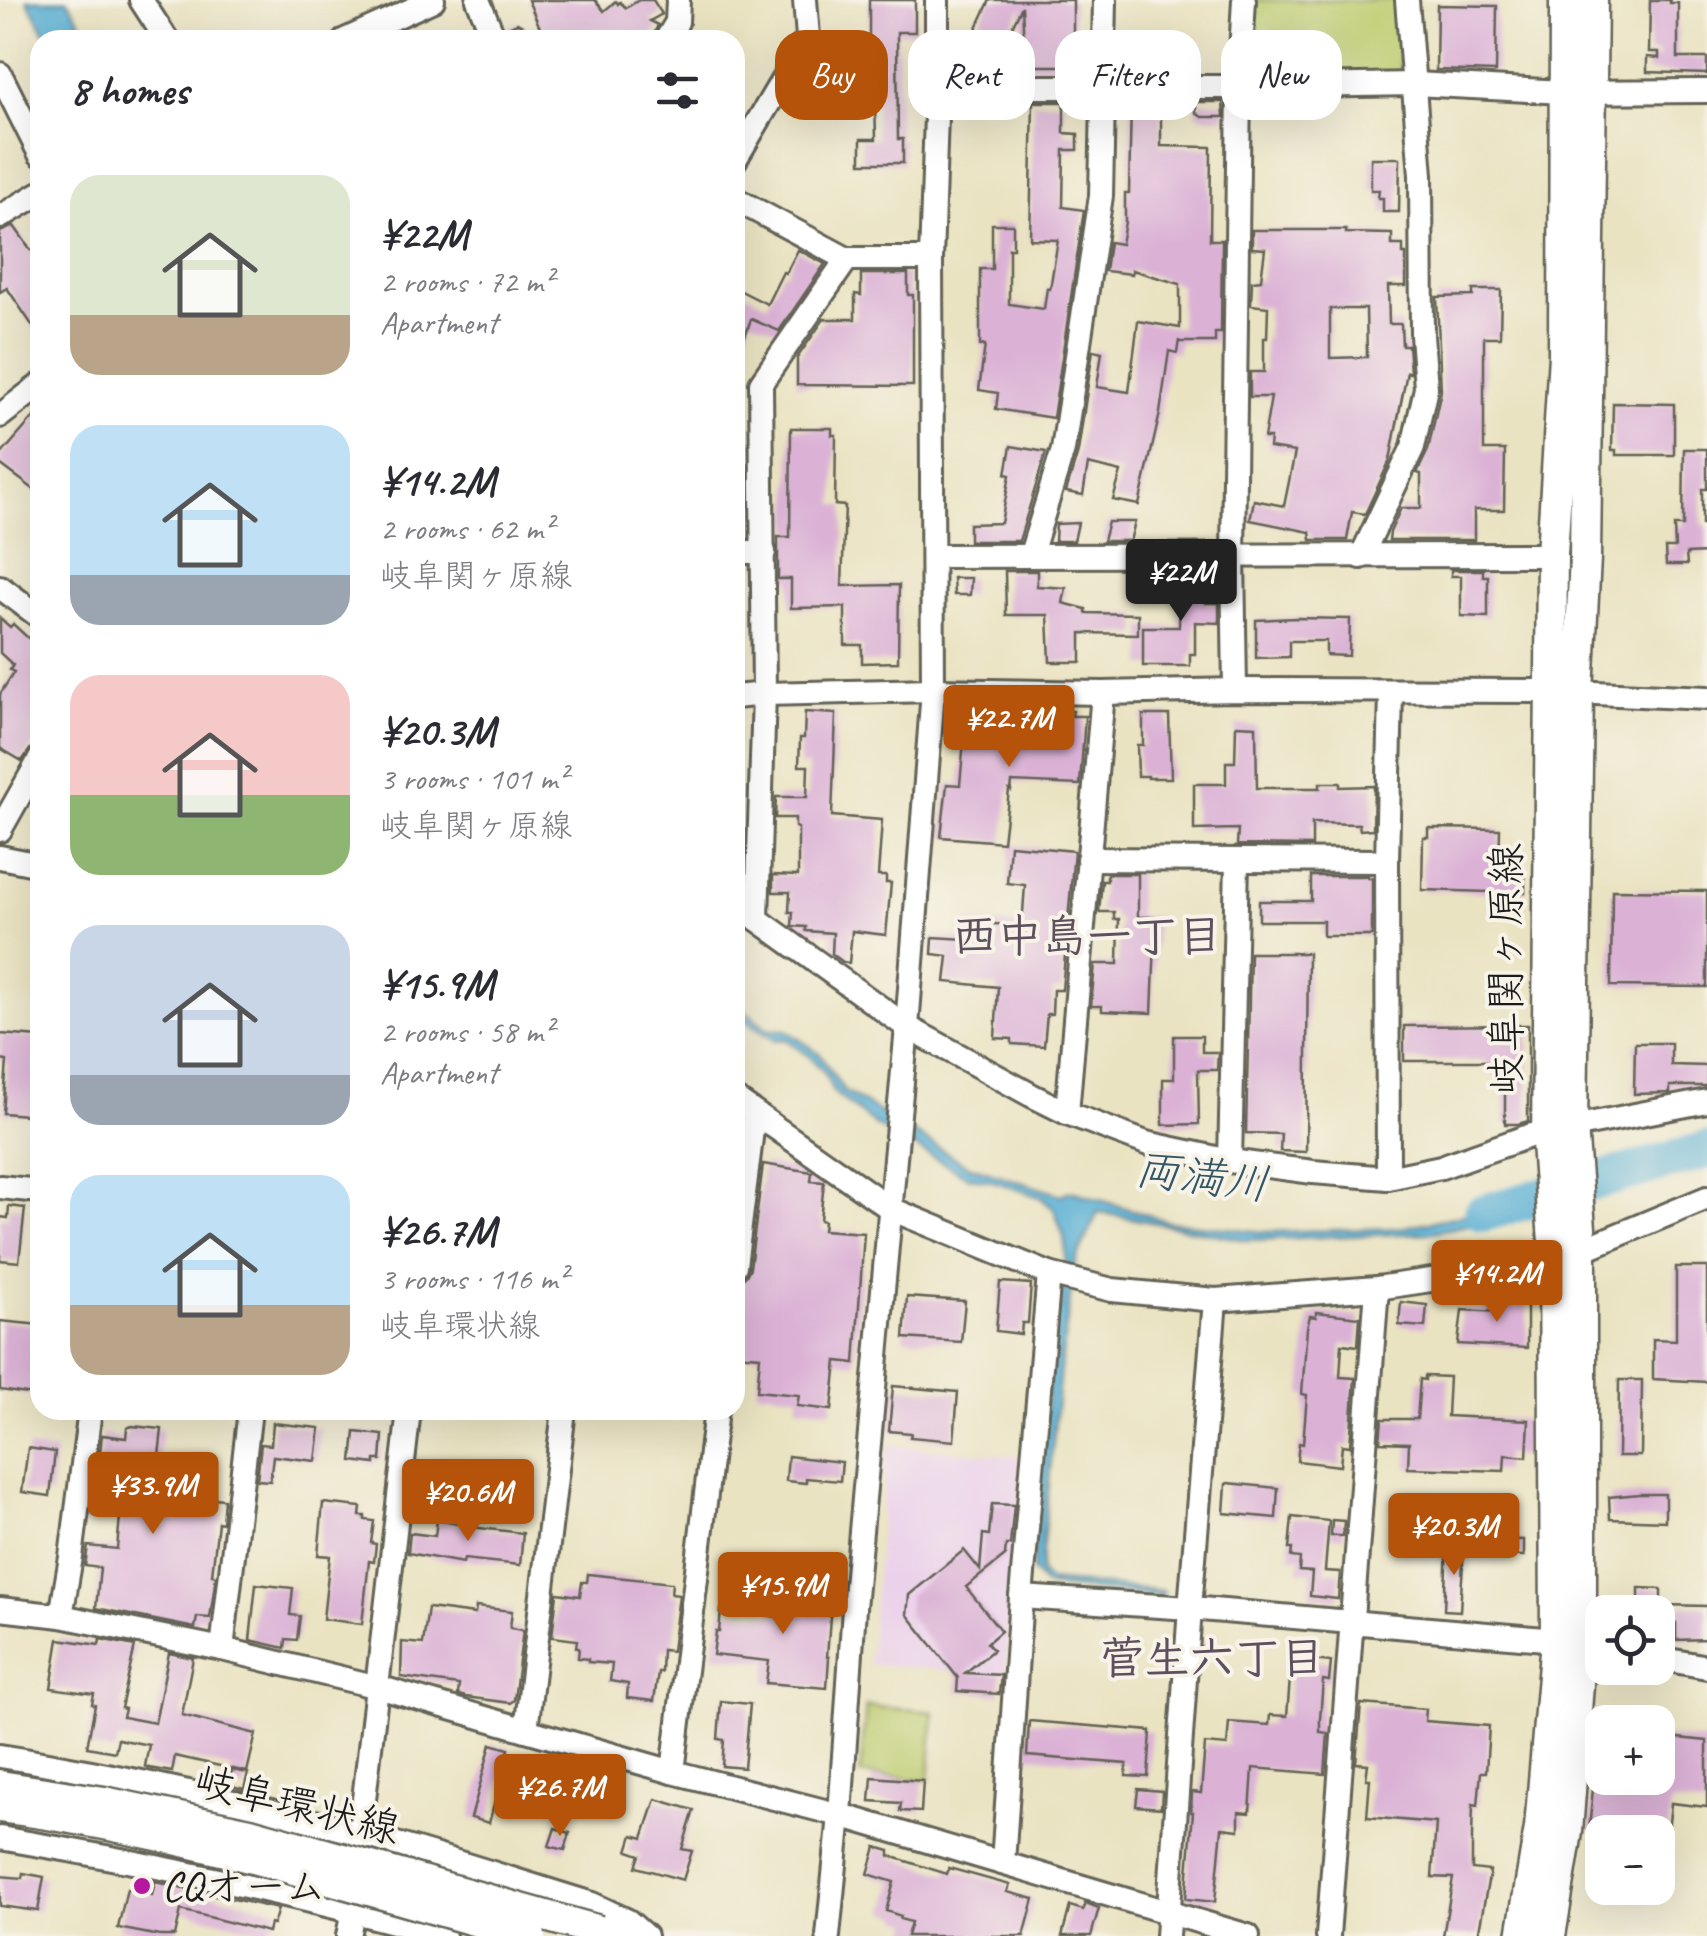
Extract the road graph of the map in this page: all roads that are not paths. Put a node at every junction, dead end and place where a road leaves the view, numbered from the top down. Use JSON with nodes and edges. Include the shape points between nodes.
{"nodes":[{"id":1,"x":141,"y":0,"type":"edge"},
{"id":2,"x":432,"y":0,"type":"edge"},
{"id":3,"x":478,"y":0,"type":"edge"},
{"id":4,"x":678,"y":0,"type":"edge"},
{"id":5,"x":805,"y":0,"type":"edge"},
{"id":6,"x":937,"y":0,"type":"edge"},
{"id":7,"x":1106,"y":0,"type":"edge"},
{"id":8,"x":1244,"y":0,"type":"edge"},
{"id":9,"x":1407,"y":0,"type":"edge"},
{"id":10,"x":1565,"y":0,"type":"edge"},
{"id":11,"x":1592,"y":0,"type":"edge"},
{"id":12,"x":160,"y":30,"type":"edge"},
{"id":13,"x":366,"y":30,"type":"edge"},
{"id":14,"x":491,"y":30,"type":"edge"},
{"id":15,"x":672,"y":30,"type":"edge"},
{"id":16,"x":937,"y":30,"type":"edge"},
{"id":17,"x":1105,"y":30,"type":"edge"},
{"id":18,"x":1242,"y":30,"type":"edge"},
{"id":19,"x":0,"y":74,"type":"edge"},
{"id":20,"x":1416,"y":84,"type":"junction"},
{"id":21,"x":1342,"y":86,"type":"edge"},
{"id":22,"x":1576,"y":92,"type":"junction"},
{"id":23,"x":1707,"y":92,"type":"edge"},
{"id":24,"x":936,"y":120,"type":"edge"},
{"id":25,"x":1103,"y":120,"type":"edge"},
{"id":26,"x":1239,"y":120,"type":"edge"},
{"id":27,"x":30,"y":134,"type":"edge"},
{"id":28,"x":745,"y":143,"type":"edge"},
{"id":29,"x":30,"y":199,"type":"edge"},
{"id":30,"x":745,"y":204,"type":"edge"},
{"id":31,"x":0,"y":217,"type":"edge"},
{"id":32,"x":847,"y":259,"type":"junction"},
{"id":33,"x":931,"y":259,"type":"junction"},
{"id":34,"x":30,"y":394,"type":"edge"},
{"id":35,"x":0,"y":416,"type":"edge"},
{"id":36,"x":745,"y":552,"type":"edge"},
{"id":37,"x":764,"y":552,"type":"junction"},
{"id":38,"x":1031,"y":554,"type":"junction"},
{"id":39,"x":1552,"y":555,"type":"junction"},
{"id":40,"x":933,"y":556,"type":"junction"},
{"id":41,"x":1233,"y":556,"type":"junction"},
{"id":42,"x":1361,"y":557,"type":"junction"},
{"id":43,"x":0,"y":586,"type":"edge"},
{"id":44,"x":30,"y":609,"type":"edge"},
{"id":45,"x":933,"y":690,"type":"junction"},
{"id":46,"x":1236,"y":690,"type":"junction"},
{"id":47,"x":1103,"y":692,"type":"junction"},
{"id":48,"x":1391,"y":692,"type":"junction"},
{"id":49,"x":1564,"y":692,"type":"junction"},
{"id":50,"x":764,"y":694,"type":"junction"},
{"id":51,"x":745,"y":695,"type":"edge"},
{"id":52,"x":1707,"y":698,"type":"edge"},
{"id":53,"x":30,"y":777,"type":"edge"},
{"id":54,"x":0,"y":830,"type":"edge"},
{"id":55,"x":0,"y":856,"type":"edge"},
{"id":56,"x":1088,"y":859,"type":"junction"},
{"id":57,"x":1387,"y":860,"type":"junction"},
{"id":58,"x":1237,"y":861,"type":"junction"},
{"id":59,"x":30,"y":862,"type":"edge"},
{"id":60,"x":745,"y":905,"type":"edge"},
{"id":61,"x":757,"y":918,"type":"junction"},
{"id":62,"x":906,"y":1027,"type":"junction"},
{"id":63,"x":1707,"y":1101,"type":"edge"},
{"id":64,"x":745,"y":1107,"type":"edge"},
{"id":65,"x":1067,"y":1112,"type":"junction"},
{"id":66,"x":754,"y":1114,"type":"junction"},
{"id":67,"x":1560,"y":1136,"type":"junction"},
{"id":68,"x":1230,"y":1161,"type":"junction"},
{"id":69,"x":1388,"y":1178,"type":"junction"},
{"id":70,"x":745,"y":1186,"type":"edge"},
{"id":71,"x":0,"y":1187,"type":"edge"},
{"id":72,"x":30,"y":1191,"type":"edge"},
{"id":73,"x":892,"y":1198,"type":"junction"},
{"id":74,"x":1707,"y":1198,"type":"edge"},
{"id":75,"x":1567,"y":1249,"type":"junction"},
{"id":76,"x":1049,"y":1274,"type":"junction"},
{"id":77,"x":1377,"y":1288,"type":"junction"},
{"id":78,"x":1216,"y":1300,"type":"junction"},
{"id":79,"x":89,"y":1420,"type":"edge"},
{"id":80,"x":249,"y":1420,"type":"edge"},
{"id":81,"x":409,"y":1420,"type":"edge"},
{"id":82,"x":563,"y":1420,"type":"edge"},
{"id":83,"x":707,"y":1420,"type":"edge"},
{"id":84,"x":1021,"y":1598,"type":"junction"},
{"id":85,"x":0,"y":1608,"type":"edge"},
{"id":86,"x":1190,"y":1608,"type":"junction"},
{"id":87,"x":61,"y":1616,"type":"junction"},
{"id":88,"x":1352,"y":1622,"type":"junction"},
{"id":89,"x":1580,"y":1644,"type":"edge"},
{"id":90,"x":222,"y":1648,"type":"junction"},
{"id":91,"x":1675,"y":1661,"type":"edge"},
{"id":92,"x":1707,"y":1667,"type":"edge"},
{"id":93,"x":378,"y":1687,"type":"junction"},
{"id":94,"x":526,"y":1730,"type":"junction"},
{"id":95,"x":0,"y":1756,"type":"edge"},
{"id":96,"x":673,"y":1772,"type":"junction"},
{"id":97,"x":0,"y":1786,"type":"edge"},
{"id":98,"x":0,"y":1808,"type":"edge"},
{"id":99,"x":840,"y":1815,"type":"junction"},
{"id":100,"x":360,"y":1834,"type":"junction"},
{"id":101,"x":0,"y":1838,"type":"edge"},
{"id":102,"x":1003,"y":1863,"type":"junction"},
{"id":103,"x":353,"y":1911,"type":"junction"},
{"id":104,"x":1170,"y":1912,"type":"junction"},
{"id":105,"x":613,"y":1934,"type":"edge"},
{"id":106,"x":348,"y":1936,"type":"edge"},
{"id":107,"x":444,"y":1936,"type":"edge"},
{"id":108,"x":530,"y":1936,"type":"edge"},
{"id":109,"x":645,"y":1936,"type":"edge"},
{"id":110,"x":828,"y":1936,"type":"edge"},
{"id":111,"x":1167,"y":1936,"type":"edge"},
{"id":112,"x":1248,"y":1936,"type":"edge"},
{"id":113,"x":1328,"y":1936,"type":"edge"},
{"id":114,"x":1522,"y":1936,"type":"edge"},
{"id":115,"x":1550,"y":1936,"type":"edge"}],
"edges":[{"from":1,"to":12,"type":"street"},
{"from":2,"to":13,"type":"street"},
{"from":3,"to":14,"type":"street"},
{"from":4,"to":15,"type":"street"},
{"from":5,"to":28,"type":"street","via":[[808,36]]},
{"from":6,"to":16,"type":"street"},
{"from":7,"to":17,"type":"street"},
{"from":8,"to":18,"type":"street"},
{"from":9,"to":20,"type":"street"},
{"from":10,"to":22,"type":"main road","name":"岐阜関ヶ原線"},
{"from":11,"to":22,"type":"main road","name":"岐阜関ヶ原線"},
{"from":19,"to":27,"type":"street"},
{"from":20,"to":21,"type":"street"},
{"from":20,"to":22,"type":"street"},
{"from":20,"to":42,"type":"street","via":[[1426,388],[1413,447]]},
{"from":22,"to":23,"type":"street"},
{"from":22,"to":39,"type":"main road","name":"岐阜関ヶ原線"},
{"from":22,"to":49,"type":"main road","name":"岐阜関ヶ原線","via":[[1585,558]]},
{"from":24,"to":33,"type":"street"},
{"from":25,"to":38,"type":"street","via":[[1101,196],[1062,450]]},
{"from":26,"to":41,"type":"street"},
{"from":29,"to":31,"type":"street"},
{"from":30,"to":32,"type":"street"},
{"from":32,"to":33,"type":"street"},
{"from":32,"to":37,"type":"street","via":[[761,383]]},
{"from":33,"to":40,"type":"street"},
{"from":34,"to":35,"type":"street"},
{"from":36,"to":37,"type":"street"},
{"from":37,"to":50,"type":"street"},
{"from":38,"to":40,"type":"street"},
{"from":38,"to":41,"type":"street"},
{"from":39,"to":42,"type":"street"},
{"from":39,"to":49,"type":"main road","name":"岐阜関ヶ原線"},
{"from":40,"to":45,"type":"street"},
{"from":41,"to":42,"type":"street"},
{"from":41,"to":46,"type":"street"},
{"from":43,"to":44,"type":"street"},
{"from":45,"to":47,"type":"street"},
{"from":45,"to":50,"type":"street"},
{"from":45,"to":62,"type":"street"},
{"from":46,"to":47,"type":"street"},
{"from":46,"to":48,"type":"street"},
{"from":47,"to":56,"type":"street"},
{"from":48,"to":49,"type":"street"},
{"from":48,"to":57,"type":"street"},
{"from":49,"to":52,"type":"street"},
{"from":49,"to":67,"type":"main road","name":"岐阜関ヶ原線"},
{"from":50,"to":51,"type":"street"},
{"from":50,"to":61,"type":"street"},
{"from":53,"to":54,"type":"street"},
{"from":55,"to":59,"type":"street"},
{"from":56,"to":58,"type":"street"},
{"from":56,"to":65,"type":"street"},
{"from":57,"to":58,"type":"street"},
{"from":57,"to":69,"type":"street"},
{"from":58,"to":68,"type":"street"},
{"from":60,"to":61,"type":"street"},
{"from":61,"to":62,"type":"street"},
{"from":62,"to":65,"type":"street"},
{"from":62,"to":73,"type":"street"},
{"from":63,"to":67,"type":"street"},
{"from":64,"to":66,"type":"street"},
{"from":65,"to":68,"type":"street","via":[[1146,1143]]},
{"from":66,"to":70,"type":"street"},
{"from":66,"to":73,"type":"street"},
{"from":67,"to":69,"type":"street","via":[[1532,1135]]},
{"from":67,"to":75,"type":"main road","name":"岐阜関ヶ原線"},
{"from":68,"to":69,"type":"street"},
{"from":71,"to":72,"type":"street"},
{"from":73,"to":76,"type":"street"},
{"from":73,"to":99,"type":"street"},
{"from":74,"to":75,"type":"street"},
{"from":75,"to":77,"type":"street"},
{"from":75,"to":89,"type":"main road","name":"岐阜関ヶ原線"},
{"from":76,"to":78,"type":"street","via":[[1112,1290]]},
{"from":76,"to":84,"type":"street"},
{"from":77,"to":78,"type":"street"},
{"from":77,"to":88,"type":"street"},
{"from":78,"to":86,"type":"street"},
{"from":79,"to":87,"type":"street"},
{"from":80,"to":90,"type":"street"},
{"from":81,"to":93,"type":"street"},
{"from":82,"to":94,"type":"street"},
{"from":83,"to":96,"type":"street"},
{"from":84,"to":86,"type":"street"},
{"from":84,"to":102,"type":"street"},
{"from":85,"to":87,"type":"street"},
{"from":86,"to":88,"type":"street"},
{"from":86,"to":104,"type":"street"},
{"from":87,"to":90,"type":"street"},
{"from":88,"to":89,"type":"street"},
{"from":88,"to":113,"type":"street"},
{"from":89,"to":114,"type":"main road","name":"岐阜関ヶ原線"},
{"from":89,"to":115,"type":"main road","name":"岐阜関ヶ原線","via":[[1566,1832]]},
{"from":90,"to":93,"type":"street"},
{"from":91,"to":92,"type":"street"},
{"from":93,"to":94,"type":"street"},
{"from":93,"to":100,"type":"street"},
{"from":94,"to":96,"type":"street"},
{"from":95,"to":100,"type":"street","via":[[200,1794]]},
{"from":96,"to":99,"type":"street"},
{"from":97,"to":105,"type":"main road","name":"岐阜環状線","bridge":true,"via":[[250,1833]]},
{"from":98,"to":108,"type":"main road","name":"岐阜環状線","bridge":true,"via":[[252,1858]]},
{"from":99,"to":102,"type":"street"},
{"from":99,"to":110,"type":"street"},
{"from":100,"to":103,"type":"street"},
{"from":100,"to":109,"type":"street","via":[[592,1904]]},
{"from":101,"to":103,"type":"street"},
{"from":102,"to":104,"type":"street"},
{"from":103,"to":106,"type":"street"},
{"from":103,"to":107,"type":"street"},
{"from":104,"to":111,"type":"street"},
{"from":104,"to":112,"type":"street"}]}
